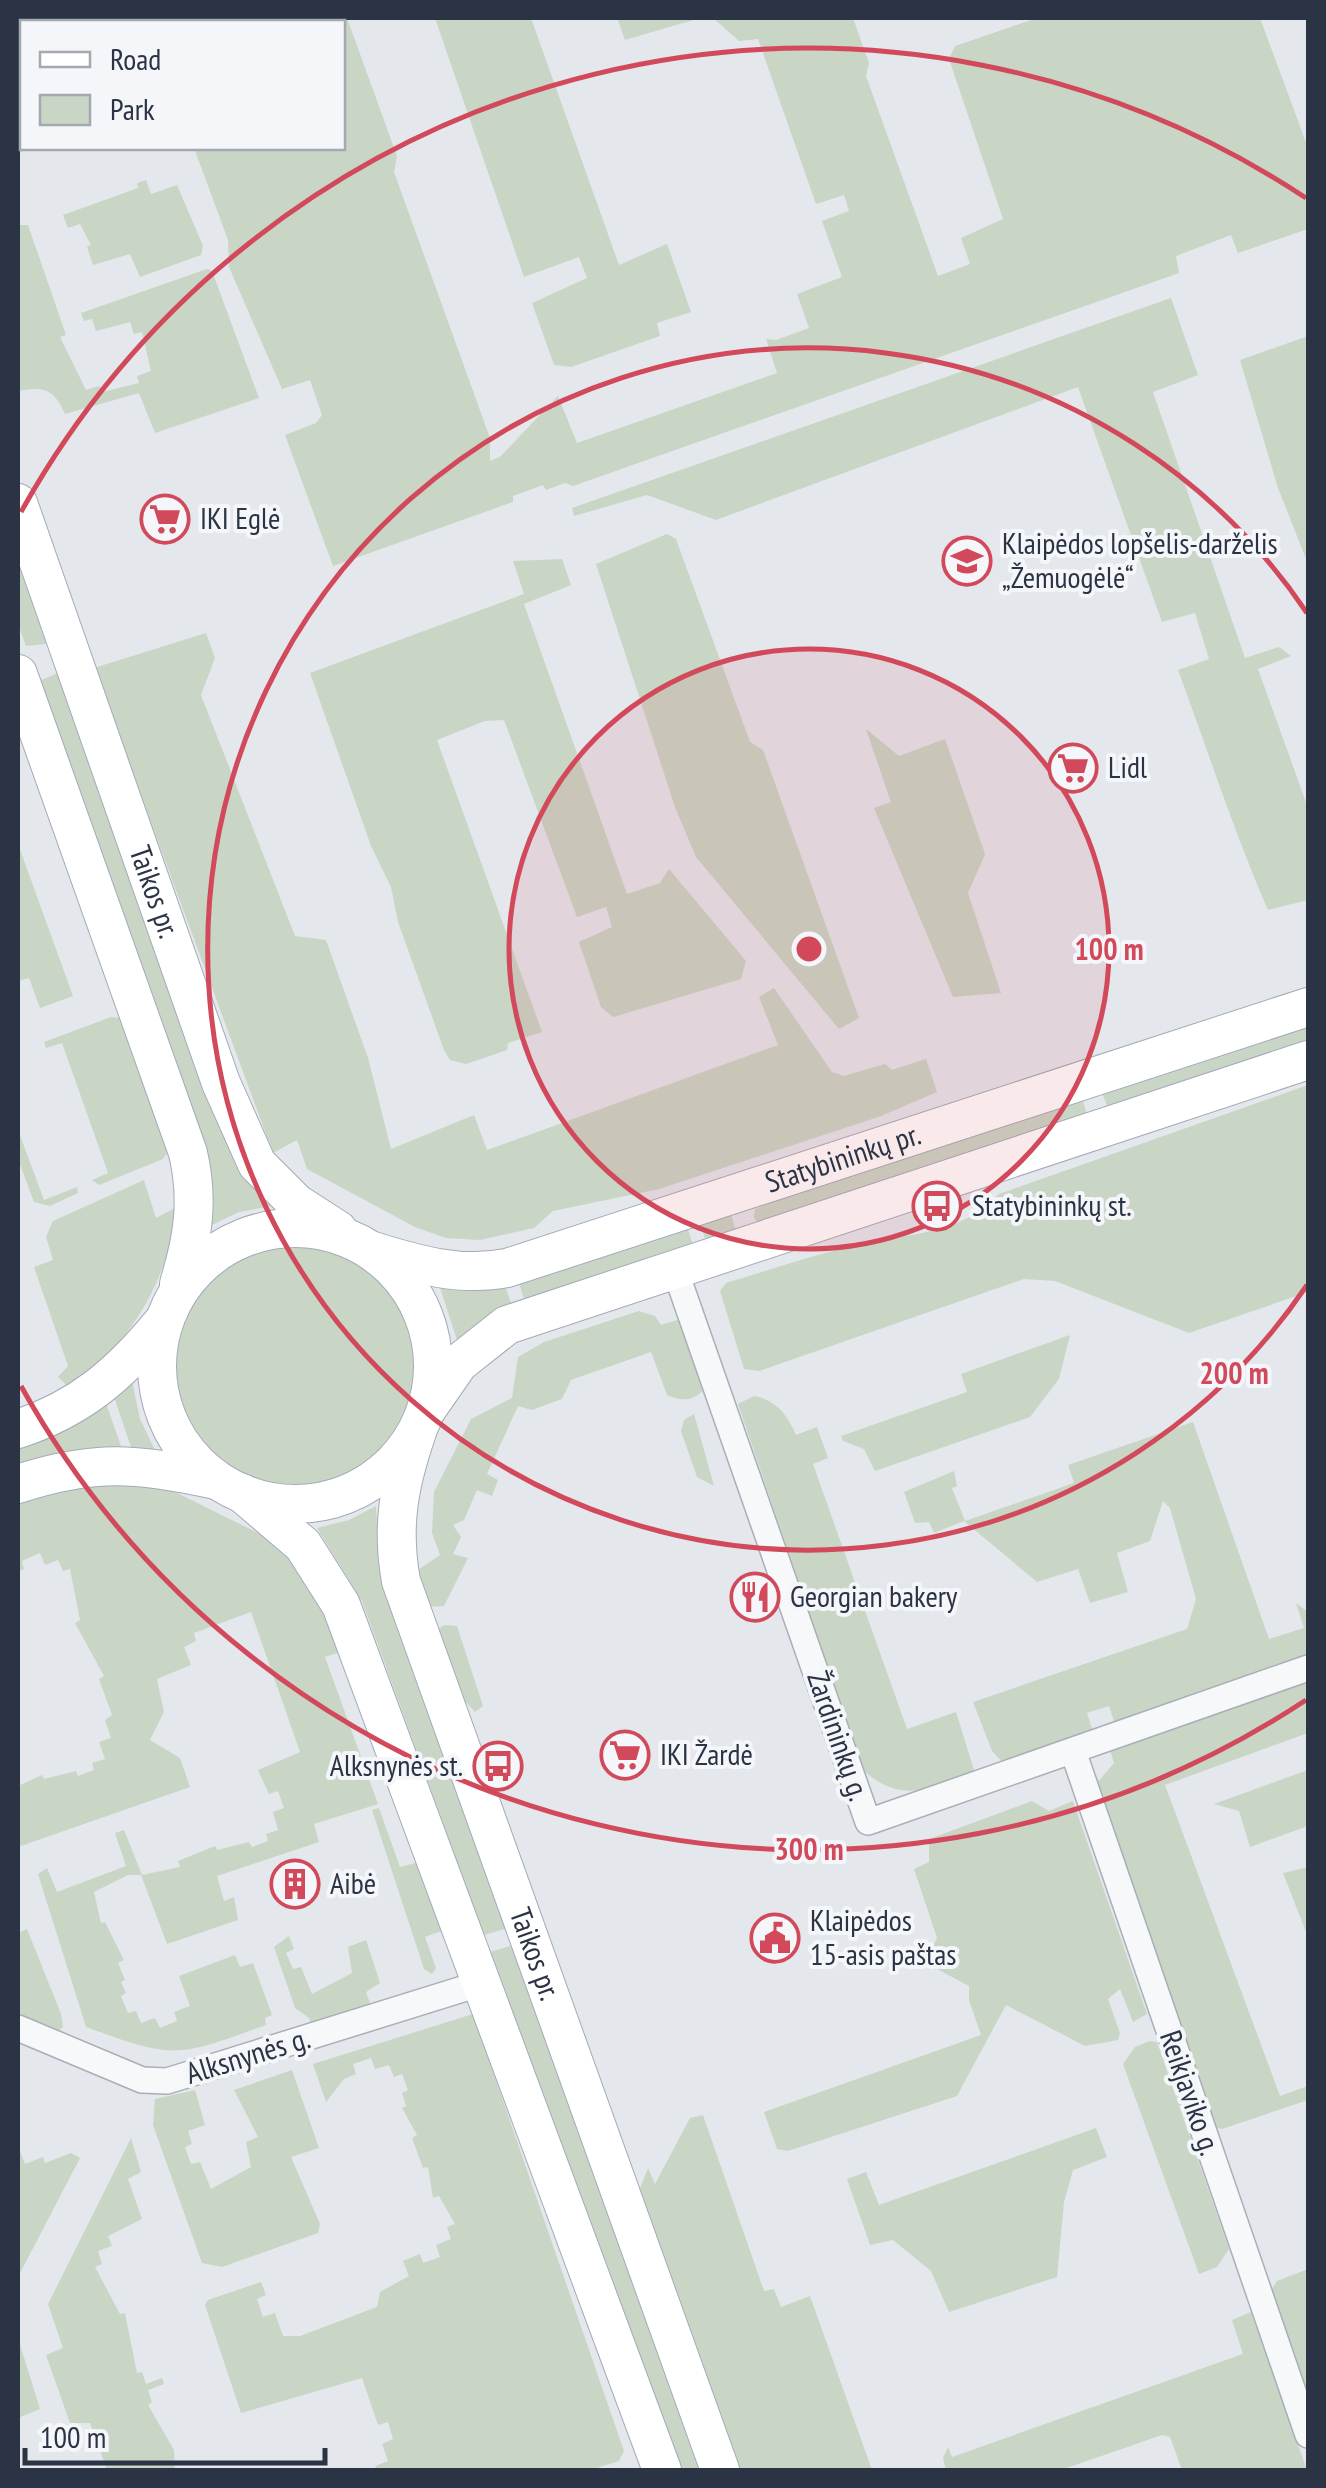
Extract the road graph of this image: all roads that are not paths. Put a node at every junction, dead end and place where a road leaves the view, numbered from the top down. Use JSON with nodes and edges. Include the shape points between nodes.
{"nodes":[{"id":1,"x":18,"y":503,"type":"edge"},
{"id":2,"x":18,"y":674,"type":"edge"},
{"id":3,"x":1308,"y":1006,"type":"edge"},
{"id":4,"x":1308,"y":1060,"type":"edge"},
{"id":5,"x":752,"y":1190,"type":"junction"},
{"id":6,"x":767,"y":1237,"type":"junction"},
{"id":7,"x":363,"y":1245,"type":"junction"},
{"id":8,"x":674,"y":1267,"type":"junction"},
{"id":9,"x":169,"y":1309,"type":"junction"},
{"id":10,"x":422,"y":1421,"type":"junction"},
{"id":11,"x":18,"y":1429,"type":"edge"},
{"id":12,"x":18,"y":1484,"type":"edge"},
{"id":13,"x":230,"y":1487,"type":"junction"},
{"id":14,"x":1308,"y":1668,"type":"edge"},
{"id":15,"x":1072,"y":1752,"type":"junction"},
{"id":16,"x":482,"y":1982,"type":"junction"},
{"id":17,"x":18,"y":2028,"type":"edge"},
{"id":18,"x":1308,"y":2435,"type":"edge"},
{"id":19,"x":662,"y":2470,"type":"edge"},
{"id":20,"x":720,"y":2470,"type":"edge"}],
"edges":[{"from":1,"to":7,"type":"main road","name":"Taikos pr.","via":[[221,1083],[258,1164],[296,1203]]},
{"from":2,"to":9,"type":"main road","name":"Taikos pr.","via":[[188,1154],[194,1222]]},
{"from":3,"to":5,"type":"main road","name":"Statybininkų pr."},
{"from":4,"to":6,"type":"main road","name":"Statybininkų pr."},
{"from":5,"to":6,"type":"main road","via":[[743,1215]]},
{"from":5,"to":7,"type":"main road","name":"Statybininkų pr.","via":[[487,1272],[418,1265]]},
{"from":6,"to":8,"type":"main road","name":"Statybininkų pr."},
{"from":7,"to":9,"type":"main road","via":[[304,1227],[253,1234],[208,1258]]},
{"from":7,"to":10,"type":"main road","via":[[410,1287],[430,1334],[433,1384]]},
{"from":8,"to":10,"type":"main road","name":"Statybininkų pr.","via":[[507,1325],[467,1355]]},
{"from":8,"to":15,"type":"street","name":"Žardininkų g.","via":[[868,1822]]},
{"from":9,"to":11,"type":"main road","via":[[105,1386]]},
{"from":9,"to":13,"type":"main road","via":[[157,1372],[164,1410],[182,1444]]},
{"from":10,"to":13,"type":"main road","via":[[385,1471],[341,1496],[291,1504]]},
{"from":10,"to":20,"type":"main road","name":"Taikos pr.","via":[[394,1523],[401,1580]]},
{"from":12,"to":13,"type":"main road","via":[[104,1463],[156,1467]]},
{"from":13,"to":16,"type":"main road","name":"Taikos pr.","via":[[303,1546],[341,1605]]},
{"from":14,"to":15,"type":"street","name":"Žardininkų g."},
{"from":15,"to":18,"type":"street","name":"Reikjaviko g."},
{"from":16,"to":17,"type":"street","name":"Alksnynės g.","via":[[167,2081],[142,2080]]},
{"from":16,"to":19,"type":"main road","name":"Taikos pr."}]}
